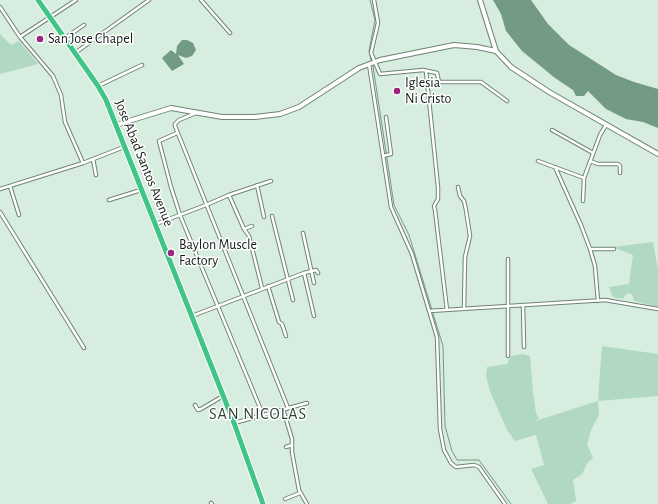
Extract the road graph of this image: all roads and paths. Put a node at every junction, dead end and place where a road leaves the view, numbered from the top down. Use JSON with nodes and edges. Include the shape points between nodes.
{"nodes":[{"id":1,"x":38,"y":0,"type":"edge"},
{"id":2,"x":76,"y":0,"type":"edge"},
{"id":3,"x":149,"y":0,"type":"edge"},
{"id":4,"x":201,"y":0,"type":"edge"},
{"id":5,"x":374,"y":0,"type":"edge"},
{"id":6,"x":480,"y":0,"type":"edge"},
{"id":7,"x":0,"y":7,"type":"edge"},
{"id":8,"x":50,"y":18,"type":"junction"},
{"id":9,"x":84,"y":25,"type":"dead end"},
{"id":10,"x":230,"y":33,"type":"dead end"},
{"id":11,"x":20,"y":37,"type":"junction"},
{"id":12,"x":65,"y":38,"type":"junction"},
{"id":13,"x":496,"y":51,"type":"junction"},
{"id":14,"x":75,"y":53,"type":"junction"},
{"id":15,"x":374,"y":62,"type":"junction"},
{"id":16,"x":369,"y":63,"type":"junction"},
{"id":17,"x":142,"y":65,"type":"dead end"},
{"id":18,"x":426,"y":71,"type":"junction"},
{"id":19,"x":98,"y":86,"type":"junction"},
{"id":20,"x":507,"y":101,"type":"dead end"},
{"id":21,"x":196,"y":113,"type":"junction"},
{"id":22,"x":386,"y":117,"type":"dead end"},
{"id":23,"x":607,"y":124,"type":"junction"},
{"id":24,"x":116,"y":125,"type":"junction"},
{"id":25,"x":552,"y":130,"type":"dead end"},
{"id":26,"x":177,"y":133,"type":"junction"},
{"id":27,"x":124,"y":146,"type":"junction"},
{"id":28,"x":593,"y":153,"type":"junction"},
{"id":29,"x":658,"y":154,"type":"edge"},
{"id":30,"x":384,"y":156,"type":"junction"},
{"id":31,"x":93,"y":159,"type":"junction"},
{"id":32,"x":538,"y":161,"type":"dead end"},
{"id":33,"x":590,"y":161,"type":"junction"},
{"id":34,"x":83,"y":163,"type":"junction"},
{"id":35,"x":555,"y":167,"type":"junction"},
{"id":36,"x":620,"y":173,"type":"dead end"},
{"id":37,"x":96,"y":175,"type":"dead end"},
{"id":38,"x":584,"y":178,"type":"junction"},
{"id":39,"x":271,"y":182,"type":"dead end"},
{"id":40,"x":258,"y":185,"type":"junction"},
{"id":41,"x":10,"y":186,"type":"junction"},
{"id":42,"x":458,"y":186,"type":"dead end"},
{"id":43,"x":0,"y":189,"type":"edge"},
{"id":44,"x":142,"y":190,"type":"junction"},
{"id":45,"x":229,"y":195,"type":"junction"},
{"id":46,"x":109,"y":200,"type":"dead end"},
{"id":47,"x":583,"y":201,"type":"dead end"},
{"id":48,"x":206,"y":205,"type":"junction"},
{"id":49,"x":0,"y":214,"type":"edge"},
{"id":50,"x":19,"y":215,"type":"dead end"},
{"id":51,"x":180,"y":215,"type":"junction"},
{"id":52,"x":272,"y":216,"type":"dead end"},
{"id":53,"x":264,"y":217,"type":"dead end"},
{"id":54,"x":156,"y":224,"type":"junction"},
{"id":55,"x":252,"y":226,"type":"dead end"},
{"id":56,"x":244,"y":229,"type":"junction"},
{"id":57,"x":303,"y":234,"type":"dead end"},
{"id":58,"x":614,"y":249,"type":"dead end"},
{"id":59,"x":590,"y":250,"type":"junction"},
{"id":60,"x":508,"y":260,"type":"dead end"},
{"id":61,"x":312,"y":271,"type":"junction"},
{"id":62,"x":304,"y":273,"type":"junction"},
{"id":63,"x":318,"y":273,"type":"dead end"},
{"id":64,"x":288,"y":279,"type":"junction"},
{"id":65,"x":314,"y":283,"type":"dead end"},
{"id":66,"x":268,"y":286,"type":"junction"},
{"id":67,"x":262,"y":288,"type":"junction"},
{"id":68,"x":242,"y":296,"type":"junction"},
{"id":69,"x":293,"y":300,"type":"dead end"},
{"id":70,"x":598,"y":300,"type":"junction"},
{"id":71,"x":523,"y":305,"type":"junction"},
{"id":72,"x":218,"y":306,"type":"junction"},
{"id":73,"x":509,"y":306,"type":"junction"},
{"id":74,"x":464,"y":309,"type":"junction"},
{"id":75,"x":658,"y":309,"type":"edge"},
{"id":76,"x":430,"y":310,"type":"junction"},
{"id":77,"x":447,"y":310,"type":"junction"},
{"id":78,"x":192,"y":316,"type":"junction"},
{"id":79,"x":314,"y":316,"type":"dead end"},
{"id":80,"x":286,"y":336,"type":"dead end"},
{"id":81,"x":524,"y":346,"type":"dead end"},
{"id":82,"x":84,"y":348,"type":"dead end"},
{"id":83,"x":508,"y":356,"type":"dead end"},
{"id":84,"x":224,"y":396,"type":"junction"},
{"id":85,"x":307,"y":403,"type":"dead end"},
{"id":86,"x":196,"y":405,"type":"dead end"},
{"id":87,"x":288,"y":408,"type":"junction"},
{"id":88,"x":283,"y":409,"type":"junction"},
{"id":89,"x":263,"y":415,"type":"junction"},
{"id":90,"x":234,"y":423,"type":"junction"},
{"id":91,"x":292,"y":445,"type":"junction"},
{"id":92,"x":286,"y":447,"type":"dead end"},
{"id":93,"x":300,"y":493,"type":"junction"},
{"id":94,"x":285,"y":498,"type":"dead end"},
{"id":95,"x":263,"y":503,"type":"edge"},
{"id":96,"x":256,"y":504,"type":"edge"},
{"id":97,"x":307,"y":504,"type":"edge"},
{"id":98,"x":505,"y":504,"type":"edge"}],
"edges":[{"from":1,"to":8,"type":"highway","name":"Jose Abad Santos Avenue"},
{"from":2,"to":8,"type":"street"},
{"from":3,"to":14,"type":"street"},
{"from":4,"to":10,"type":"street"},
{"from":5,"to":15,"type":"street","via":[[378,23],[371,53]]},
{"from":6,"to":13,"type":"main road"},
{"from":7,"to":11,"type":"street"},
{"from":8,"to":11,"type":"street"},
{"from":8,"to":12,"type":"highway","name":"Jose Abad Santos Avenue"},
{"from":9,"to":12,"type":"street"},
{"from":11,"to":34,"type":"street","via":[[47,67],[55,80],[61,95],[65,122]]},
{"from":12,"to":14,"type":"highway","name":"Jose Abad Santos Avenue"},
{"from":13,"to":15,"type":"main road","via":[[454,45]]},
{"from":13,"to":23,"type":"main road","via":[[511,67]]},
{"from":14,"to":19,"type":"highway","name":"Jose Abad Santos Avenue"},
{"from":15,"to":16,"type":"main road"},
{"from":15,"to":18,"type":"street","via":[[380,74]]},
{"from":16,"to":21,"type":"main road","via":[[319,96],[280,114],[255,118]]},
{"from":16,"to":30,"type":"street"},
{"from":17,"to":19,"type":"street"},
{"from":18,"to":20,"type":"street","via":[[437,73],[439,82],[481,82]]},
{"from":18,"to":77,"type":"street","via":[[438,187],[438,199],[434,206]]},
{"from":19,"to":24,"type":"highway","name":"Jose Abad Santos Avenue"},
{"from":21,"to":24,"type":"main road","via":[[171,108]]},
{"from":21,"to":26,"type":"street","via":[[175,124]]},
{"from":22,"to":30,"type":"street","via":[[391,154]]},
{"from":23,"to":28,"type":"street"},
{"from":23,"to":29,"type":"main road"},
{"from":24,"to":27,"type":"highway","name":"Jose Abad Santos Avenue"},
{"from":25,"to":28,"type":"street"},
{"from":26,"to":48,"type":"street"},
{"from":26,"to":51,"type":"street","via":[[159,141]]},
{"from":27,"to":31,"type":"street"},
{"from":27,"to":44,"type":"highway","name":"Jose Abad Santos Avenue"},
{"from":28,"to":33,"type":"street"},
{"from":30,"to":76,"type":"street","via":[[391,208],[412,254]]},
{"from":31,"to":34,"type":"street"},
{"from":31,"to":37,"type":"street"},
{"from":32,"to":35,"type":"street"},
{"from":33,"to":36,"type":"street","via":[[598,164],[618,164]]},
{"from":33,"to":38,"type":"street"},
{"from":34,"to":41,"type":"street"},
{"from":35,"to":38,"type":"street"},
{"from":35,"to":59,"type":"street"},
{"from":38,"to":47,"type":"street"},
{"from":39,"to":40,"type":"street"},
{"from":40,"to":45,"type":"street"},
{"from":40,"to":53,"type":"street"},
{"from":41,"to":43,"type":"street"},
{"from":41,"to":50,"type":"street"},
{"from":42,"to":74,"type":"street","via":[[464,201],[470,236],[464,257]]},
{"from":44,"to":46,"type":"street"},
{"from":44,"to":54,"type":"highway","name":"Jose Abad Santos Avenue"},
{"from":45,"to":48,"type":"street"},
{"from":45,"to":56,"type":"street"},
{"from":48,"to":51,"type":"street"},
{"from":48,"to":68,"type":"street"},
{"from":49,"to":82,"type":"street"},
{"from":51,"to":54,"type":"street"},
{"from":51,"to":72,"type":"street"},
{"from":52,"to":64,"type":"street"},
{"from":54,"to":78,"type":"highway","name":"Jose Abad Santos Avenue"},
{"from":55,"to":56,"type":"street"},
{"from":56,"to":67,"type":"street","via":[[249,236]]},
{"from":57,"to":61,"type":"street"},
{"from":58,"to":59,"type":"street"},
{"from":59,"to":70,"type":"street","via":[[595,266]]},
{"from":60,"to":73,"type":"street"},
{"from":61,"to":62,"type":"street"},
{"from":61,"to":63,"type":"street","via":[[316,270]]},
{"from":61,"to":65,"type":"street"},
{"from":62,"to":64,"type":"street"},
{"from":62,"to":79,"type":"street"},
{"from":64,"to":66,"type":"street"},
{"from":64,"to":69,"type":"street"},
{"from":66,"to":67,"type":"street"},
{"from":66,"to":80,"type":"street"},
{"from":67,"to":68,"type":"street"},
{"from":68,"to":72,"type":"street"},
{"from":68,"to":87,"type":"street"},
{"from":70,"to":71,"type":"street"},
{"from":70,"to":75,"type":"street","via":[[612,300]]},
{"from":71,"to":73,"type":"street"},
{"from":71,"to":81,"type":"street"},
{"from":72,"to":78,"type":"street"},
{"from":72,"to":89,"type":"street"},
{"from":73,"to":74,"type":"street"},
{"from":73,"to":83,"type":"street"},
{"from":74,"to":77,"type":"street"},
{"from":76,"to":77,"type":"street"},
{"from":76,"to":98,"type":"street","via":[[439,346],[440,429],[444,450],[456,467],[480,467]]},
{"from":78,"to":84,"type":"highway","name":"Jose Abad Santos Avenue"},
{"from":84,"to":86,"type":"street","via":[[198,410]]},
{"from":84,"to":90,"type":"highway","name":"Jose Abad Santos Avenue"},
{"from":85,"to":87,"type":"street"},
{"from":87,"to":88,"type":"street"},
{"from":88,"to":89,"type":"street"},
{"from":88,"to":91,"type":"street"},
{"from":89,"to":90,"type":"street"},
{"from":90,"to":95,"type":"highway","name":"Jose Abad Santos Avenue"},
{"from":91,"to":92,"type":"street"},
{"from":91,"to":93,"type":"street"},
{"from":93,"to":94,"type":"street"},
{"from":93,"to":97,"type":"street"},
{"from":95,"to":96,"type":"street"}]}
